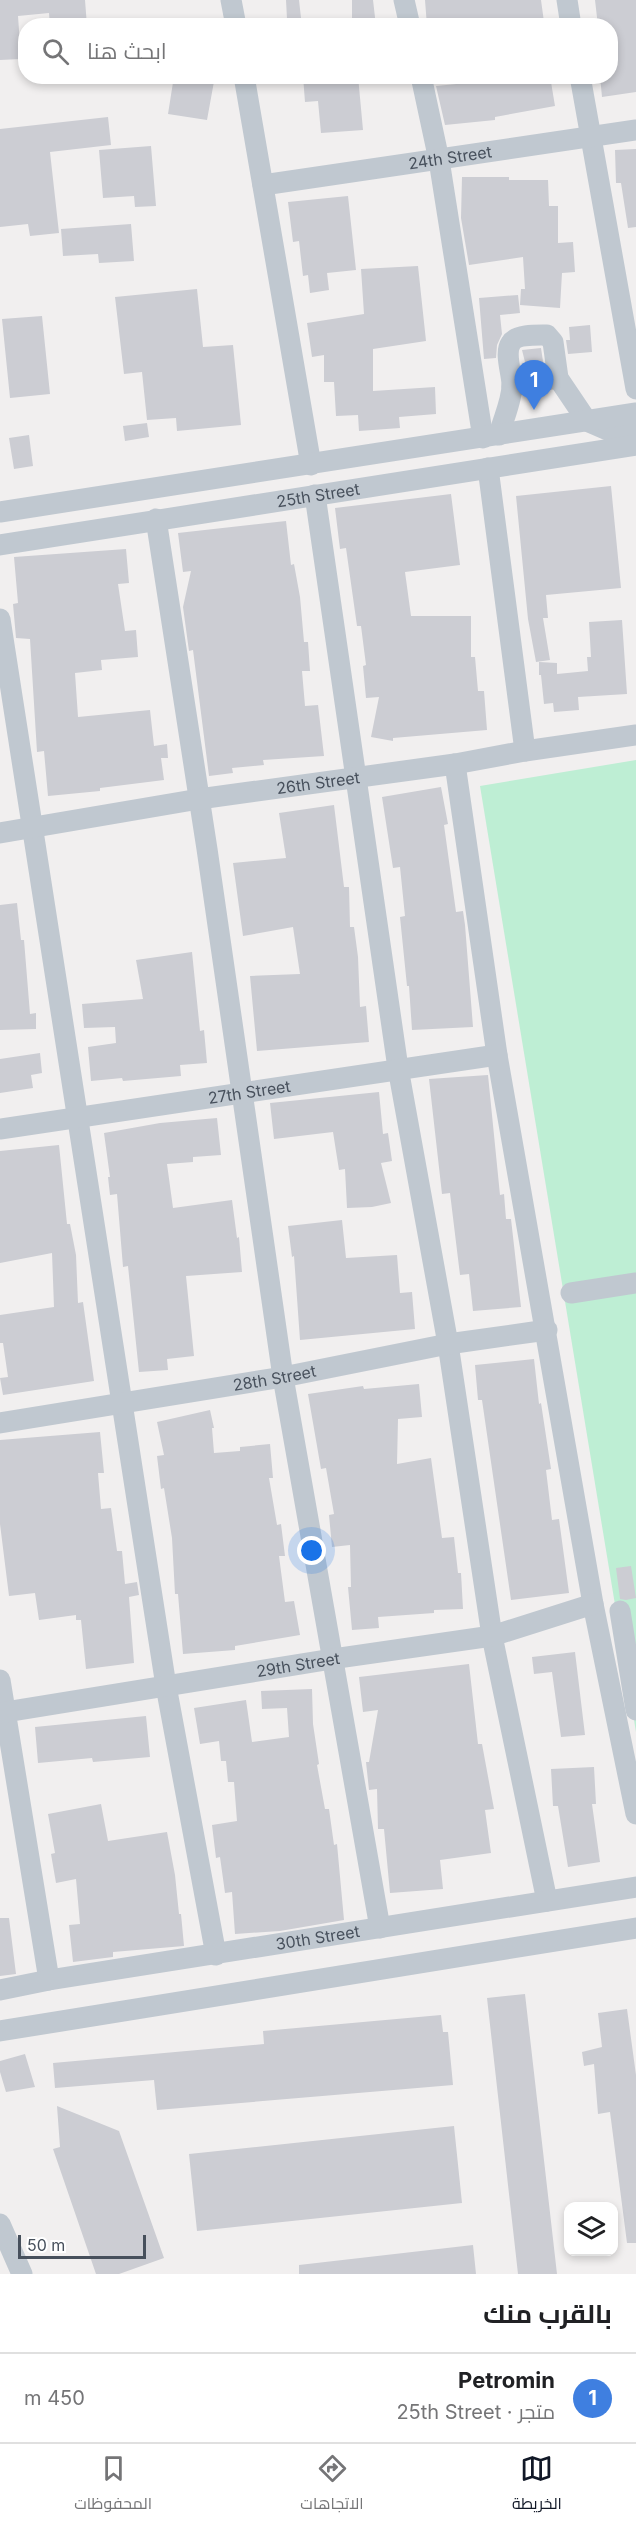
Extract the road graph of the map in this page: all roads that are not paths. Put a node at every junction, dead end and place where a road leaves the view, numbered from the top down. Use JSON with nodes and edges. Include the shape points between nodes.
{"nodes":[{"id":1,"x":231,"y":0,"type":"edge"},
{"id":2,"x":405,"y":0,"type":"edge"},
{"id":3,"x":567,"y":0,"type":"edge"},
{"id":4,"x":234,"y":18,"type":"edge"},
{"id":5,"x":408,"y":18,"type":"edge"},
{"id":6,"x":570,"y":18,"type":"edge"},
{"id":7,"x":245,"y":84,"type":"edge"},
{"id":8,"x":423,"y":84,"type":"edge"},
{"id":9,"x":581,"y":84,"type":"edge"},
{"id":10,"x":636,"y":130,"type":"edge"},
{"id":11,"x":590,"y":136,"type":"junction"},
{"id":12,"x":439,"y":160,"type":"junction"},
{"id":13,"x":263,"y":185,"type":"junction"},
{"id":14,"x":558,"y":378,"type":"junction"},
{"id":15,"x":512,"y":386,"type":"junction"},
{"id":16,"x":636,"y":389,"type":"edge"},
{"id":17,"x":636,"y":413,"type":"edge"},
{"id":18,"x":636,"y":419,"type":"edge"},
{"id":19,"x":587,"y":421,"type":"junction"},
{"id":20,"x":491,"y":436,"type":"junction"},
{"id":21,"x":636,"y":445,"type":"edge"},
{"id":22,"x":311,"y":465,"type":"junction"},
{"id":23,"x":488,"y":468,"type":"junction"},
{"id":24,"x":315,"y":495,"type":"junction"},
{"id":25,"x":0,"y":512,"type":"edge"},
{"id":26,"x":156,"y":519,"type":"junction"},
{"id":27,"x":0,"y":545,"type":"edge"},
{"id":28,"x":0,"y":619,"type":"edge"},
{"id":29,"x":636,"y":735,"type":"edge"},
{"id":30,"x":525,"y":751,"type":"junction"},
{"id":31,"x":455,"y":764,"type":"junction"},
{"id":32,"x":358,"y":776,"type":"junction"},
{"id":33,"x":199,"y":799,"type":"junction"},
{"id":34,"x":32,"y":829,"type":"junction"},
{"id":35,"x":0,"y":834,"type":"edge"},
{"id":36,"x":497,"y":1055,"type":"junction"},
{"id":37,"x":398,"y":1068,"type":"junction"},
{"id":38,"x":242,"y":1095,"type":"junction"},
{"id":39,"x":77,"y":1118,"type":"junction"},
{"id":40,"x":0,"y":1129,"type":"edge"},
{"id":41,"x":636,"y":1283,"type":"edge"},
{"id":42,"x":571,"y":1293,"type":"dead end"},
{"id":43,"x":547,"y":1330,"type":"junction"},
{"id":44,"x":448,"y":1344,"type":"junction"},
{"id":45,"x":283,"y":1377,"type":"junction"},
{"id":46,"x":123,"y":1404,"type":"junction"},
{"id":47,"x":0,"y":1423,"type":"edge"},
{"id":48,"x":628,"y":1608,"type":"edge"},
{"id":49,"x":595,"y":1613,"type":"junction"},
{"id":50,"x":492,"y":1636,"type":"junction"},
{"id":51,"x":332,"y":1659,"type":"junction"},
{"id":52,"x":0,"y":1680,"type":"edge"},
{"id":53,"x":166,"y":1686,"type":"junction"},
{"id":54,"x":636,"y":1710,"type":"edge"},
{"id":55,"x":3,"y":1712,"type":"edge"},
{"id":56,"x":636,"y":1814,"type":"edge"},
{"id":57,"x":636,"y":1887,"type":"edge"},
{"id":58,"x":547,"y":1901,"type":"junction"},
{"id":59,"x":380,"y":1928,"type":"junction"},
{"id":60,"x":636,"y":1928,"type":"edge"},
{"id":61,"x":216,"y":1955,"type":"junction"},
{"id":62,"x":49,"y":1980,"type":"junction"},
{"id":63,"x":0,"y":1990,"type":"edge"},
{"id":64,"x":0,"y":2031,"type":"edge"},
{"id":65,"x":0,"y":2224,"type":"edge"},
{"id":66,"x":22,"y":2274,"type":"edge"}],
"edges":[{"from":1,"to":4,"type":"street"},
{"from":2,"to":5,"type":"street"},
{"from":3,"to":6,"type":"street"},
{"from":7,"to":13,"type":"street"},
{"from":8,"to":12,"type":"street"},
{"from":9,"to":11,"type":"street"},
{"from":10,"to":11,"type":"street","name":"24th Street"},
{"from":11,"to":12,"type":"street","name":"24th Street"},
{"from":11,"to":16,"type":"street"},
{"from":12,"to":13,"type":"street","name":"24th Street"},
{"from":12,"to":20,"type":"street"},
{"from":13,"to":22,"type":"street"},
{"from":14,"to":15,"type":"street"},
{"from":14,"to":15,"type":"street","via":[[553,342],[547,335],[515,339],[508,350]]},
{"from":14,"to":19,"type":"street"},
{"from":15,"to":20,"type":"street"},
{"from":17,"to":19,"type":"street","name":"25th Street"},
{"from":18,"to":19,"type":"street","via":[[624,437]]},
{"from":19,"to":20,"type":"street","name":"25th Street"},
{"from":20,"to":22,"type":"street","name":"25th Street"},
{"from":21,"to":23,"type":"street","name":"25th Street"},
{"from":22,"to":25,"type":"street","name":"25th Street"},
{"from":23,"to":24,"type":"street","name":"25th Street"},
{"from":23,"to":30,"type":"street"},
{"from":24,"to":26,"type":"street","name":"25th Street"},
{"from":24,"to":32,"type":"street"},
{"from":26,"to":27,"type":"street","name":"25th Street"},
{"from":26,"to":33,"type":"street"},
{"from":28,"to":34,"type":"street"},
{"from":29,"to":30,"type":"street","name":"26th Street"},
{"from":30,"to":31,"type":"street","name":"26th Street"},
{"from":31,"to":32,"type":"street","name":"26th Street"},
{"from":31,"to":36,"type":"street"},
{"from":32,"to":33,"type":"street","name":"26th Street"},
{"from":32,"to":37,"type":"street"},
{"from":33,"to":34,"type":"street","name":"26th Street"},
{"from":33,"to":38,"type":"street"},
{"from":34,"to":35,"type":"street","name":"26th Street"},
{"from":34,"to":39,"type":"street"},
{"from":36,"to":37,"type":"street","name":"27th Street"},
{"from":36,"to":43,"type":"street"},
{"from":37,"to":38,"type":"street","name":"27th Street"},
{"from":37,"to":44,"type":"street"},
{"from":38,"to":39,"type":"street","name":"27th Street"},
{"from":38,"to":45,"type":"street"},
{"from":39,"to":40,"type":"street","name":"27th Street"},
{"from":39,"to":46,"type":"street"},
{"from":41,"to":42,"type":"street"},
{"from":43,"to":44,"type":"street","name":"28th Street"},
{"from":43,"to":49,"type":"street"},
{"from":44,"to":45,"type":"street","name":"28th Street"},
{"from":44,"to":50,"type":"street"},
{"from":45,"to":46,"type":"street","name":"28th Street"},
{"from":45,"to":51,"type":"street"},
{"from":46,"to":47,"type":"street","name":"28th Street"},
{"from":46,"to":53,"type":"street"},
{"from":48,"to":49,"type":"street","name":"29th Street"},
{"from":48,"to":54,"type":"street"},
{"from":49,"to":50,"type":"street","name":"29th Street"},
{"from":49,"to":56,"type":"street"},
{"from":50,"to":51,"type":"street","name":"29th Street"},
{"from":50,"to":58,"type":"street"},
{"from":51,"to":53,"type":"street","name":"29th Street"},
{"from":51,"to":59,"type":"street"},
{"from":52,"to":55,"type":"street"},
{"from":53,"to":55,"type":"street","name":"29th Street"},
{"from":53,"to":61,"type":"street"},
{"from":55,"to":62,"type":"street"},
{"from":57,"to":58,"type":"street","name":"30th Street"},
{"from":58,"to":59,"type":"street","name":"30th Street"},
{"from":59,"to":61,"type":"street","name":"30th Street"},
{"from":60,"to":64,"type":"street"},
{"from":61,"to":62,"type":"street","name":"30th Street"},
{"from":62,"to":63,"type":"street","name":"30th Street"},
{"from":65,"to":66,"type":"street"}]}
